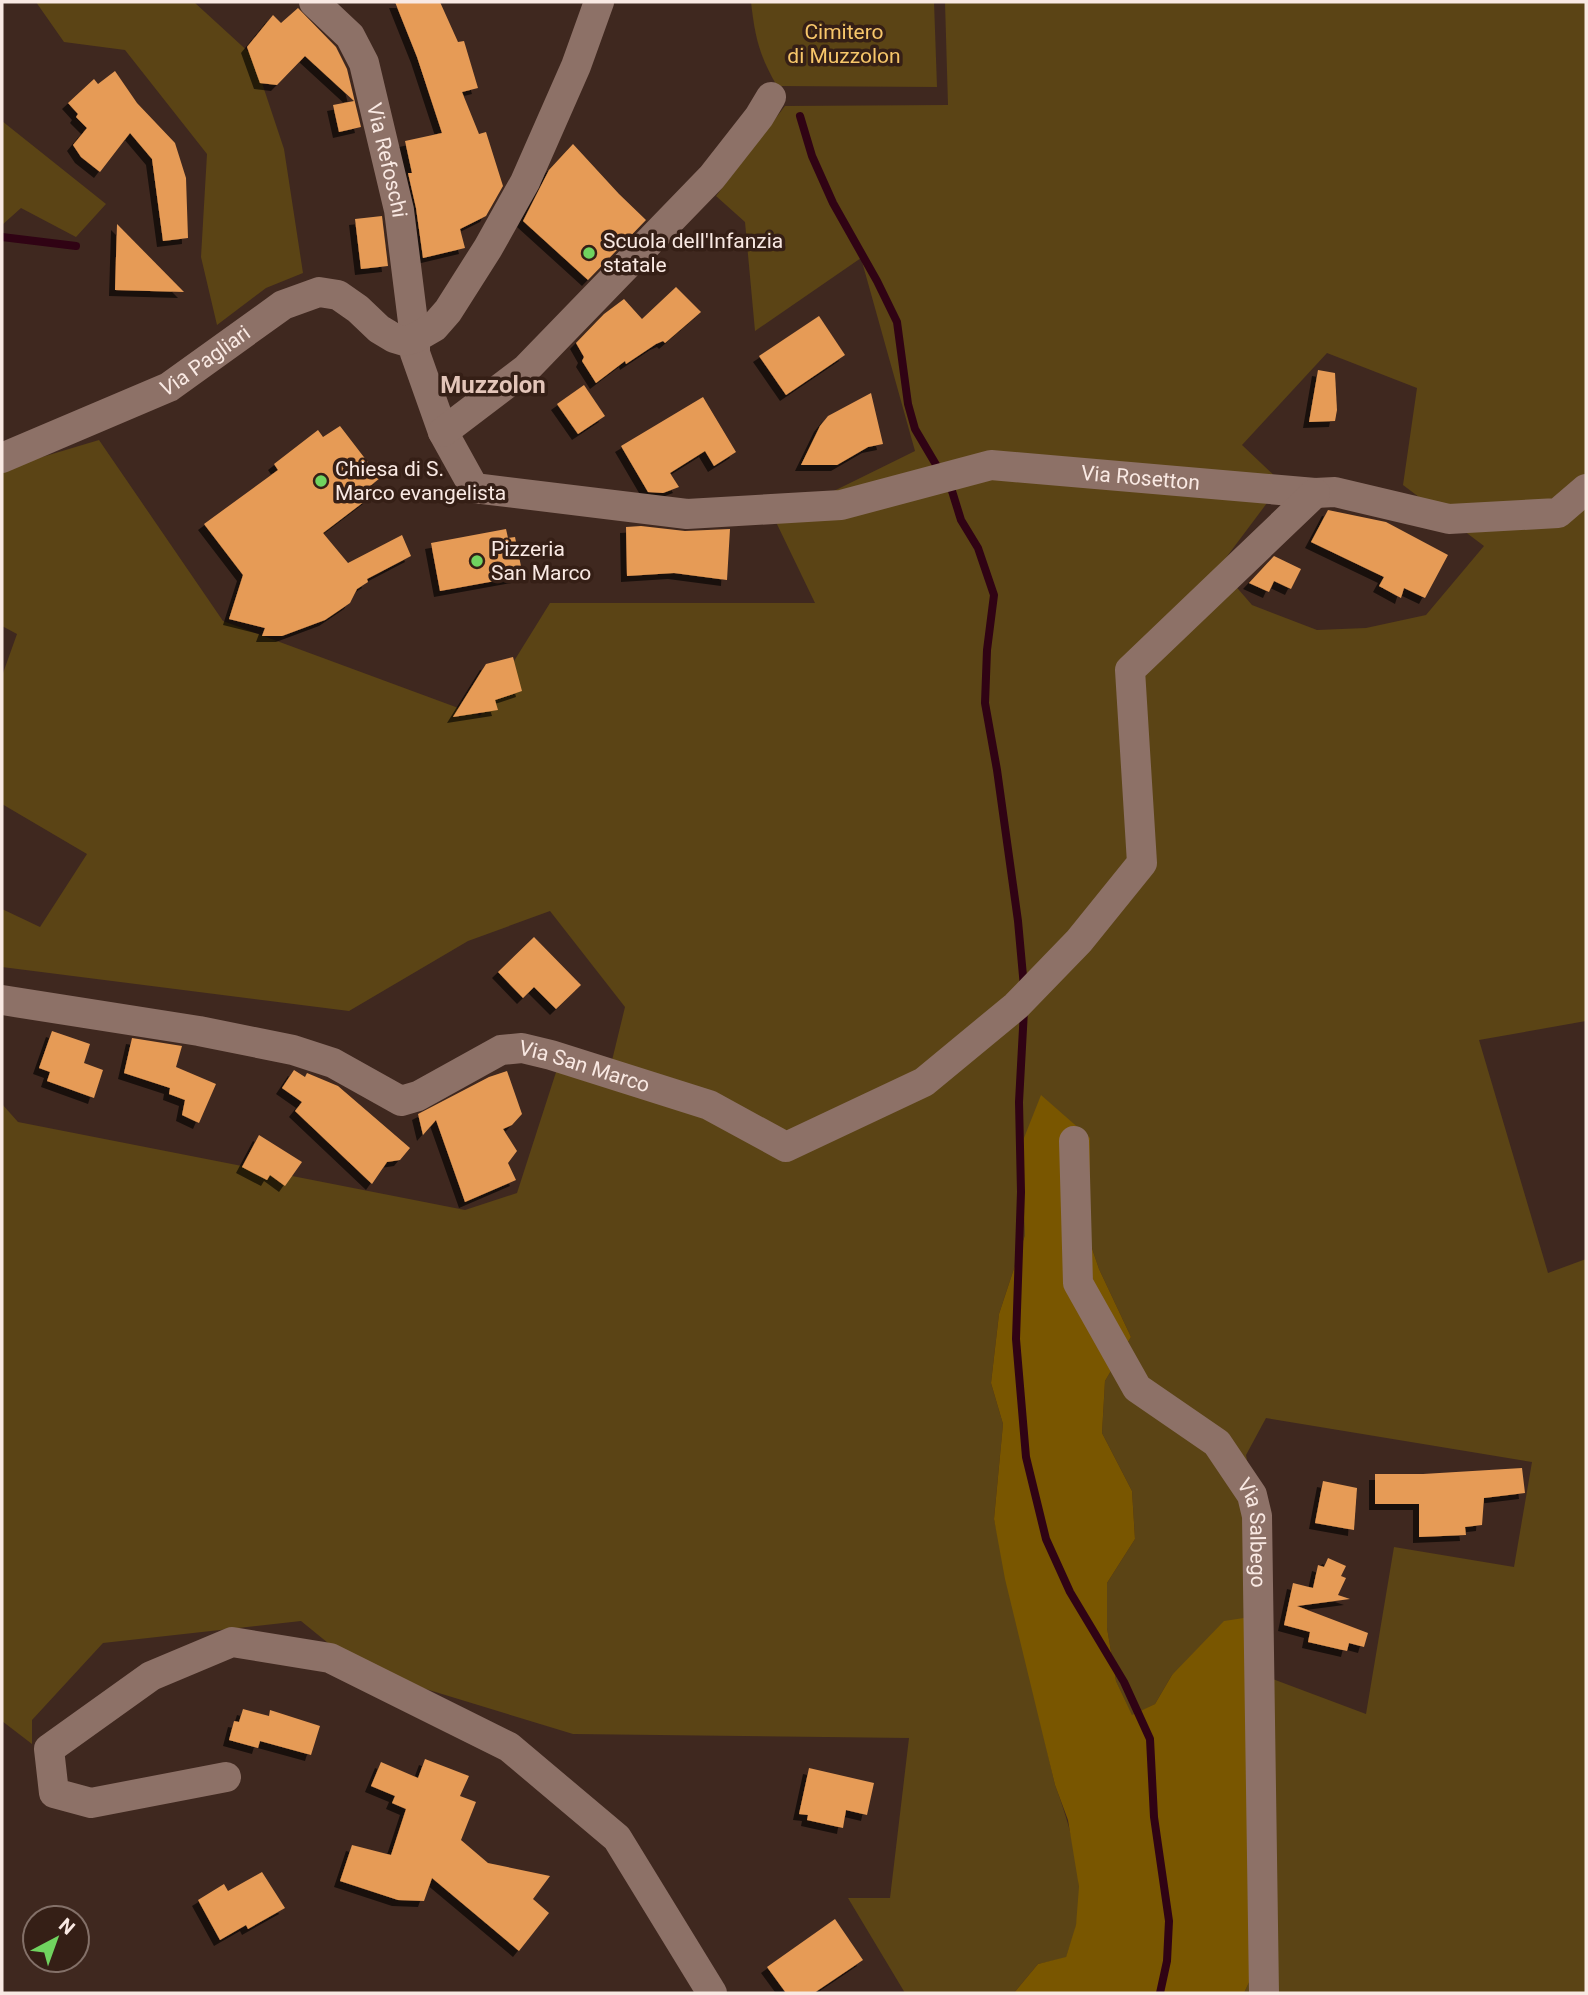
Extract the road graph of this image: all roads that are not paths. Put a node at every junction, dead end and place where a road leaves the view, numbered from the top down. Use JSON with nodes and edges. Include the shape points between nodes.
{"nodes":[{"id":1,"x":314,"y":2,"type":"edge"},
{"id":2,"x":599,"y":2,"type":"edge"},
{"id":3,"x":771,"y":97,"type":"dead end"},
{"id":4,"x":405,"y":338,"type":"junction"},
{"id":5,"x":443,"y":432,"type":"junction"},
{"id":6,"x":2,"y":458,"type":"edge"},
{"id":7,"x":1586,"y":489,"type":"edge"},
{"id":8,"x":1315,"y":493,"type":"junction"},
{"id":9,"x":2,"y":1000,"type":"edge"},
{"id":10,"x":1074,"y":1141,"type":"dead end"},
{"id":11,"x":226,"y":1777,"type":"dead end"},
{"id":12,"x":712,"y":1993,"type":"edge"},
{"id":13,"x":1264,"y":1993,"type":"edge"}],
"edges":[{"from":1,"to":4,"type":"street","name":"Via Refoschi","via":[[350,36],[365,63],[399,210]]},
{"from":2,"to":4,"type":"street","via":[[526,182],[448,311],[434,327]]},
{"from":3,"to":5,"type":"street","via":[[712,177],[526,369]]},
{"from":4,"to":5,"type":"street","name":"Via Refoschi","via":[[415,353]]},
{"from":4,"to":6,"type":"street","name":"Via Pagliari","via":[[379,329],[338,295],[319,292],[283,305],[169,387]]},
{"from":5,"to":8,"type":"street","name":"Via Rosetton","via":[[474,488],[687,514],[841,505],[991,465]]},
{"from":7,"to":8,"type":"street","name":"Via Rosetton","via":[[1558,513],[1449,519],[1335,492]]},
{"from":8,"to":9,"type":"street","name":"Via San Marco","via":[[1130,670],[1142,863],[1079,941],[1016,1006],[924,1082],[786,1147],[709,1105],[522,1048],[501,1050],[401,1101],[333,1063],[293,1050]]},
{"from":10,"to":13,"type":"street","name":"Via Salbego","via":[[1079,1283],[1137,1388],[1217,1443],[1252,1495],[1257,1516]]},
{"from":11,"to":12,"type":"street","via":[[91,1803],[54,1793],[49,1749],[151,1676],[232,1642],[330,1658],[509,1747],[617,1838]]}]}
